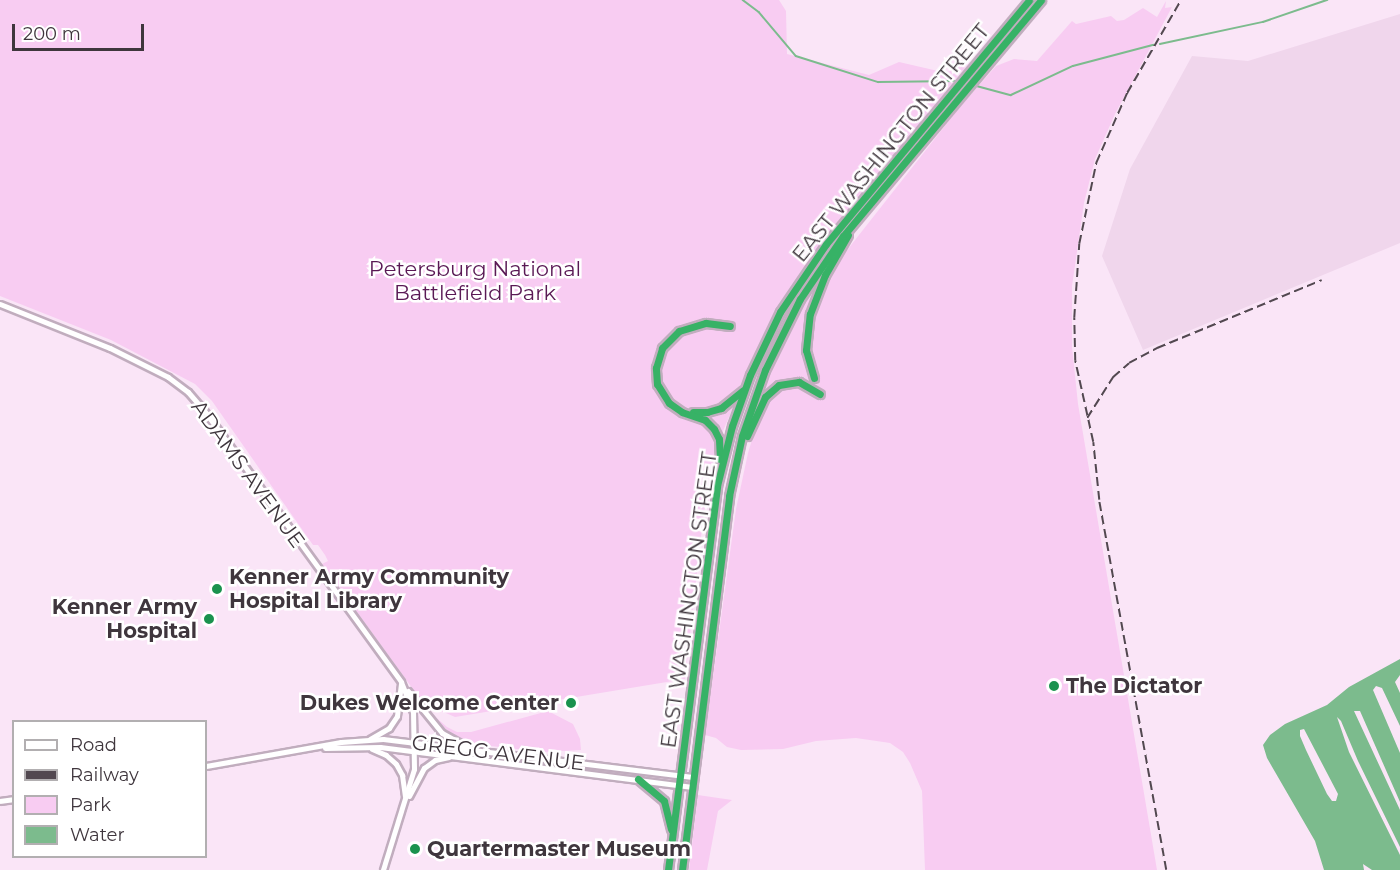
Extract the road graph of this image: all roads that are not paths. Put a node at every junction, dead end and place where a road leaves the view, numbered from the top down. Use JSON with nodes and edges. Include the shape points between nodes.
{"nodes":[{"id":1,"x":1029,"y":0,"type":"edge"},
{"id":2,"x":1041,"y":0,"type":"edge"},
{"id":3,"x":859,"y":216,"type":"junction"},
{"id":4,"x":0,"y":304,"type":"edge"},
{"id":5,"x":814,"y":378,"type":"dead end"},
{"id":6,"x":745,"y":388,"type":"junction"},
{"id":7,"x":820,"y":394,"type":"dead end"},
{"id":8,"x":736,"y":460,"type":"junction"},
{"id":9,"x":721,"y":470,"type":"junction"},
{"id":10,"x":401,"y":682,"type":"junction"},
{"id":11,"x":369,"y":740,"type":"junction"},
{"id":12,"x":416,"y":742,"type":"junction"},
{"id":13,"x":361,"y":746,"type":"junction"},
{"id":14,"x":303,"y":750,"type":"junction"},
{"id":15,"x":474,"y":750,"type":"junction"},
{"id":16,"x":416,"y":751,"type":"junction"},
{"id":17,"x":457,"y":756,"type":"junction"},
{"id":18,"x":207,"y":766,"type":"edge"},
{"id":19,"x":620,"y":768,"type":"junction"},
{"id":20,"x":681,"y":776,"type":"junction"},
{"id":21,"x":620,"y":777,"type":"junction"},
{"id":22,"x":693,"y":777,"type":"junction"},
{"id":23,"x":638,"y":779,"type":"junction"},
{"id":24,"x":680,"y":785,"type":"junction"},
{"id":25,"x":692,"y":787,"type":"junction"},
{"id":26,"x":403,"y":809,"type":"junction"},
{"id":27,"x":672,"y":839,"type":"junction"},
{"id":28,"x":383,"y":870,"type":"edge"},
{"id":29,"x":668,"y":870,"type":"edge"},
{"id":30,"x":682,"y":870,"type":"edge"}],
"edges":[{"from":1,"to":6,"type":"highway","name":"EAST WASHINGTON STREET","via":[[807,269],[772,327]]},
{"from":2,"to":3,"type":"highway","name":"EAST WASHINGTON STREET"},
{"from":3,"to":5,"type":"highway","via":[[825,275],[810,314],[806,350]]},
{"from":3,"to":8,"type":"highway","name":"EAST WASHINGTON STREET","via":[[815,275],[784,328],[757,391]]},
{"from":4,"to":10,"type":"street","name":"ADAMS AVENUE","via":[[110,348],[168,377],[188,392]]},
{"from":6,"to":9,"type":"highway","name":"EAST WASHINGTON STREET"},
{"from":6,"to":9,"type":"highway","via":[[721,408],[696,413],[674,403],[661,384],[660,361],[675,337],[698,328],[730,328],[706,323],[679,331],[662,348],[656,368],[657,384],[666,400],[679,411],[705,420],[714,429],[720,445]]},
{"from":7,"to":8,"type":"highway","via":[[796,381],[773,388],[758,410]]},
{"from":8,"to":22,"type":"highway","name":"EAST WASHINGTON STREET"},
{"from":9,"to":20,"type":"highway","name":"EAST WASHINGTON STREET"},
{"from":10,"to":11,"type":"street","via":[[399,710],[393,722]]},
{"from":10,"to":12,"type":"street","name":"ADAMS AVENUE","via":[[414,711]]},
{"from":10,"to":15,"type":"street","via":[[442,733]]},
{"from":11,"to":12,"type":"street","name":"GREGG AVENUE"},
{"from":11,"to":14,"type":"street","name":"GREGG AVENUE"},
{"from":12,"to":15,"type":"street","name":"GREGG AVENUE"},
{"from":12,"to":16,"type":"street","name":"ADAMS AVENUE"},
{"from":13,"to":14,"type":"street","name":"GREGG AVENUE"},
{"from":13,"to":16,"type":"street","name":"GREGG AVENUE"},
{"from":13,"to":26,"type":"street","via":[[381,752],[396,764],[404,781]]},
{"from":14,"to":18,"type":"street","name":"GREGG AVENUE"},
{"from":15,"to":19,"type":"street","name":"GREGG AVENUE"},
{"from":16,"to":17,"type":"street","name":"GREGG AVENUE"},
{"from":16,"to":26,"type":"street","name":"ADAMS AVENUE"},
{"from":17,"to":21,"type":"street","name":"GREGG AVENUE"},
{"from":17,"to":26,"type":"street","via":[[435,760],[424,768]]},
{"from":19,"to":20,"type":"street","name":"GREGG AVENUE"},
{"from":19,"to":21,"type":"street"},
{"from":20,"to":22,"type":"street","name":"GREGG AVENUE"},
{"from":20,"to":24,"type":"highway","name":"EAST WASHINGTON STREET"},
{"from":21,"to":23,"type":"street","name":"GREGG AVENUE"},
{"from":22,"to":25,"type":"highway","name":"EAST WASHINGTON STREET"},
{"from":23,"to":24,"type":"street","name":"GREGG AVENUE"},
{"from":23,"to":27,"type":"highway","via":[[664,801]]},
{"from":24,"to":25,"type":"street","name":"GREGG AVENUE"},
{"from":24,"to":27,"type":"highway","name":"EAST WASHINGTON STREET"},
{"from":25,"to":30,"type":"highway","name":"EAST WASHINGTON STREET"},
{"from":26,"to":28,"type":"street","name":"ADAMS AVENUE"},
{"from":27,"to":29,"type":"highway","name":"EAST WASHINGTON STREET"}]}
